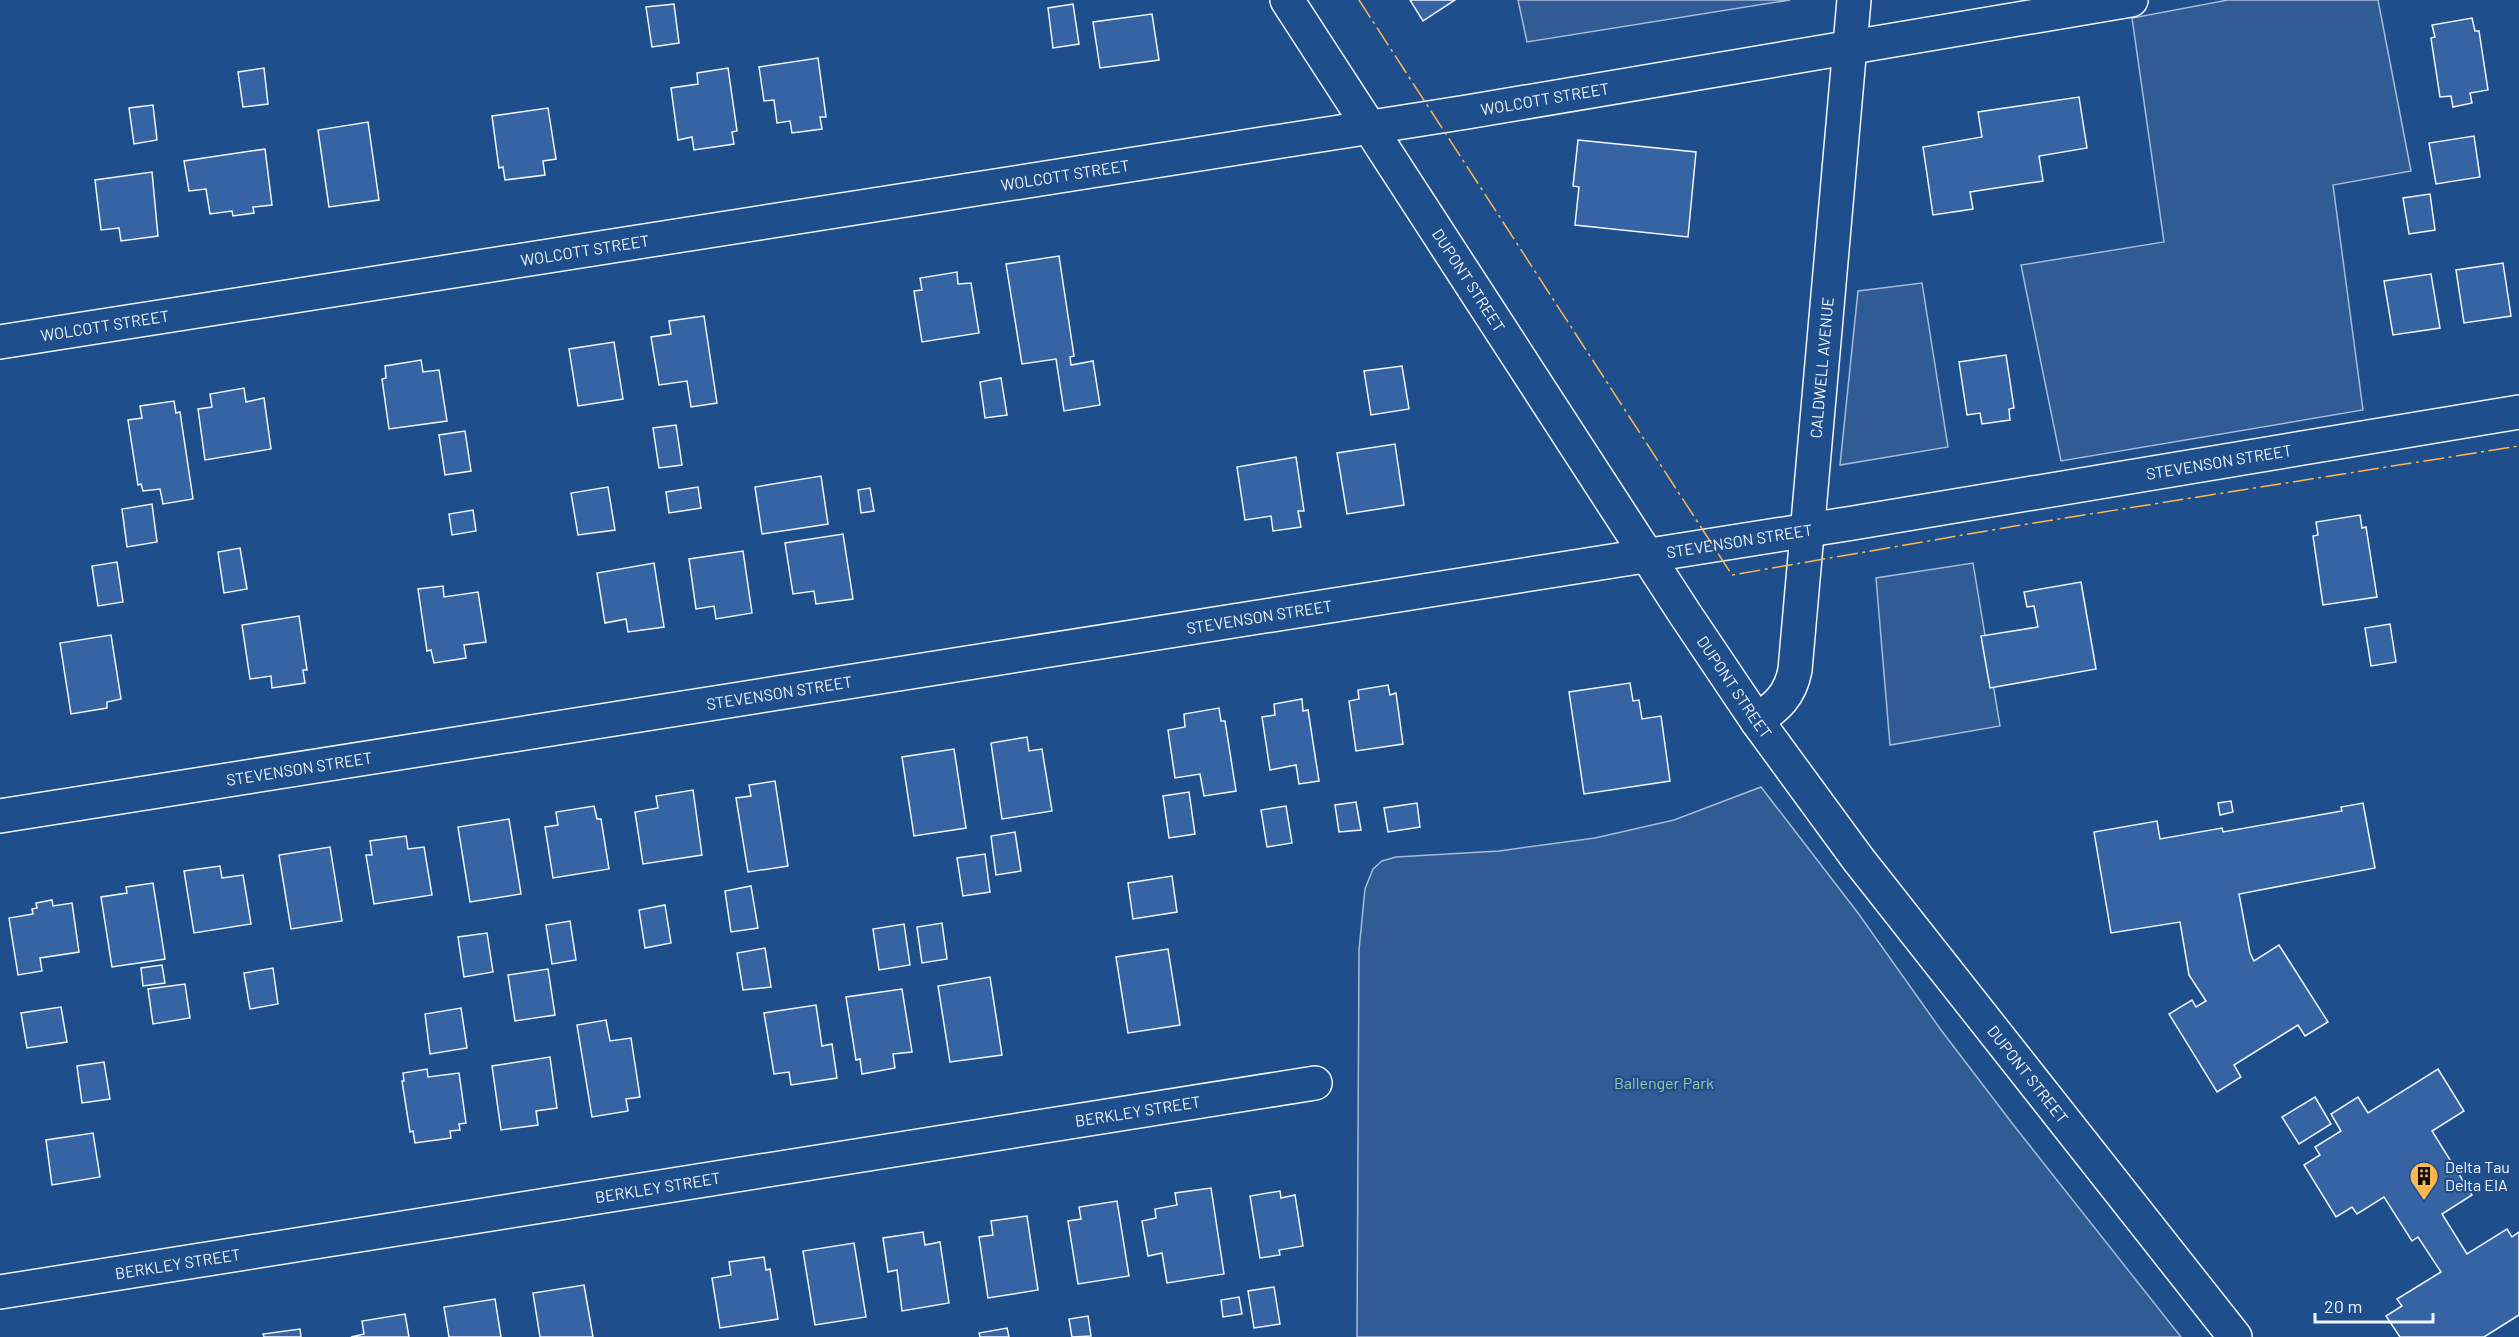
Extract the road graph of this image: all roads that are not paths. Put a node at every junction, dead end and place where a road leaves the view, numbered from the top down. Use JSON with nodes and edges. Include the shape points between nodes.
{"nodes":[{"id":1,"x":1287,"y":0,"type":"edge"},
{"id":2,"x":1854,"y":0,"type":"edge"},
{"id":3,"x":2131,"y":0,"type":"edge"},
{"id":4,"x":1850,"y":47,"type":"junction"},
{"id":5,"x":1369,"y":127,"type":"junction"},
{"id":6,"x":0,"y":342,"type":"edge"},
{"id":7,"x":2519,"y":412,"type":"edge"},
{"id":8,"x":1808,"y":530,"type":"junction"},
{"id":9,"x":1647,"y":555,"type":"junction"},
{"id":10,"x":1757,"y":721,"type":"junction"},
{"id":11,"x":0,"y":816,"type":"edge"},
{"id":12,"x":1315,"y":1083,"type":"dead end"},
{"id":13,"x":0,"y":1292,"type":"edge"},
{"id":14,"x":2235,"y":1337,"type":"edge"}],
"edges":[{"from":1,"to":5,"type":"street","name":"DUPONT STREET"},
{"from":2,"to":4,"type":"street","name":"CALDWELL AVENUE"},
{"from":3,"to":4,"type":"street","name":"WOLCOTT STREET"},
{"from":4,"to":5,"type":"street","name":"WOLCOTT STREET"},
{"from":4,"to":8,"type":"street","name":"CALDWELL AVENUE"},
{"from":5,"to":6,"type":"street","name":"WOLCOTT STREET"},
{"from":5,"to":9,"type":"street","name":"DUPONT STREET"},
{"from":7,"to":8,"type":"street","name":"STEVENSON STREET"},
{"from":8,"to":9,"type":"street","name":"STEVENSON STREET"},
{"from":8,"to":10,"type":"street","name":"CALDWELL AVENUE","via":[[1792,683],[1781,702]]},
{"from":9,"to":10,"type":"street","name":"DUPONT STREET"},
{"from":9,"to":11,"type":"street","name":"STEVENSON STREET"},
{"from":10,"to":14,"type":"street","name":"DUPONT STREET","via":[[1858,859]]},
{"from":12,"to":13,"type":"street","name":"BERKLEY STREET"}]}
